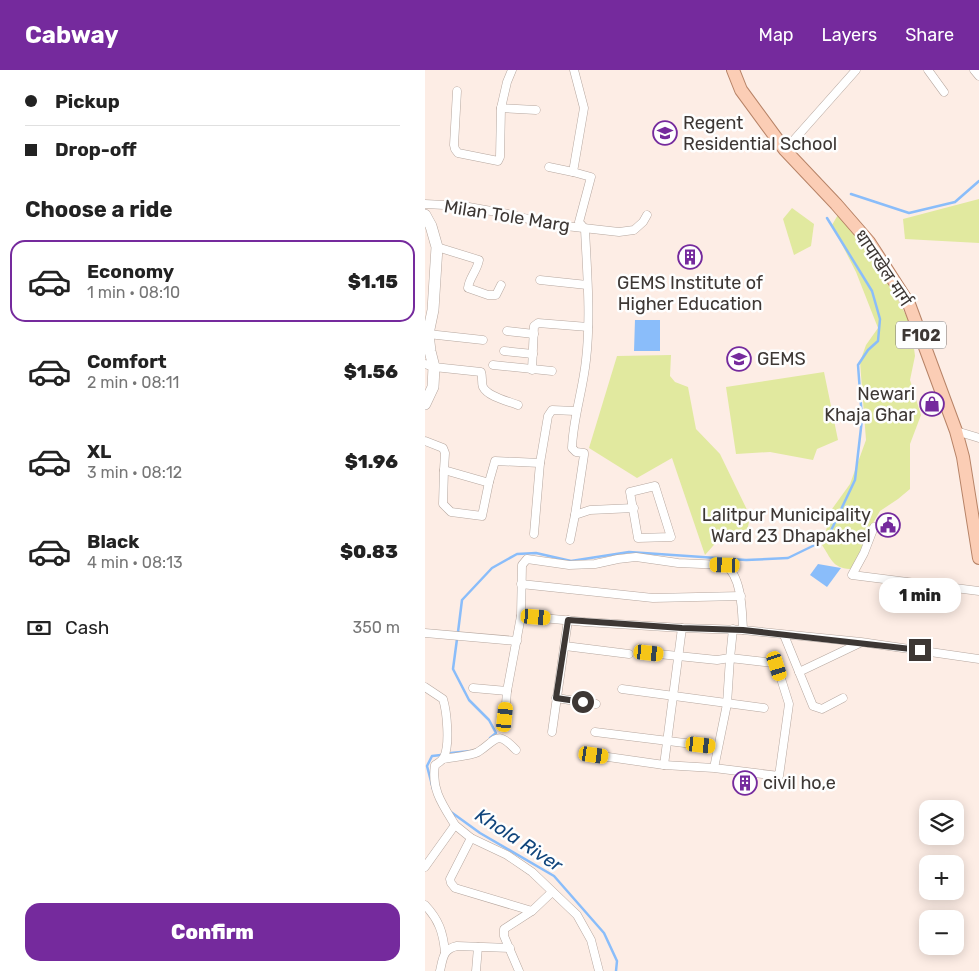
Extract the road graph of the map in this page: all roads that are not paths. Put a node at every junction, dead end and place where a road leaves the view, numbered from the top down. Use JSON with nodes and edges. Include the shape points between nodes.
{"nodes":[{"id":1,"x":512,"y":70,"type":"edge"},
{"id":2,"x":574,"y":70,"type":"edge"},
{"id":3,"x":733,"y":70,"type":"edge"},
{"id":4,"x":856,"y":70,"type":"edge"},
{"id":5,"x":928,"y":70,"type":"edge"},
{"id":6,"x":974,"y":70,"type":"edge"},
{"id":7,"x":979,"y":76,"type":"edge"},
{"id":8,"x":457,"y":91,"type":"dead end"},
{"id":9,"x":944,"y":92,"type":"dead end"},
{"id":10,"x":501,"y":108,"type":"junction"},
{"id":11,"x":536,"y":110,"type":"dead end"},
{"id":12,"x":785,"y":150,"type":"junction"},
{"id":13,"x":549,"y":167,"type":"dead end"},
{"id":14,"x":573,"y":172,"type":"junction"},
{"id":15,"x":425,"y":204,"type":"edge"},
{"id":16,"x":425,"y":215,"type":"edge"},
{"id":17,"x":647,"y":215,"type":"dead end"},
{"id":18,"x":585,"y":229,"type":"junction"},
{"id":19,"x":437,"y":247,"type":"junction"},
{"id":20,"x":540,"y":280,"type":"dead end"},
{"id":21,"x":501,"y":285,"type":"dead end"},
{"id":22,"x":587,"y":285,"type":"junction"},
{"id":23,"x":429,"y":309,"type":"edge"},
{"id":24,"x":588,"y":327,"type":"junction"},
{"id":25,"x":507,"y":331,"type":"dead end"},
{"id":26,"x":429,"y":334,"type":"junction"},
{"id":27,"x":534,"y":334,"type":"junction"},
{"id":28,"x":483,"y":340,"type":"dead end"},
{"id":29,"x":504,"y":351,"type":"dead end"},
{"id":30,"x":533,"y":354,"type":"junction"},
{"id":31,"x":493,"y":364,"type":"dead end"},
{"id":32,"x":429,"y":365,"type":"edge"},
{"id":33,"x":532,"y":370,"type":"junction"},
{"id":34,"x":553,"y":371,"type":"dead end"},
{"id":35,"x":425,"y":404,"type":"edge"},
{"id":36,"x":518,"y":406,"type":"dead end"},
{"id":37,"x":575,"y":411,"type":"junction"},
{"id":38,"x":956,"y":431,"type":"junction"},
{"id":39,"x":979,"y":438,"type":"edge"},
{"id":40,"x":425,"y":441,"type":"edge"},
{"id":41,"x":540,"y":463,"type":"junction"},
{"id":42,"x":444,"y":470,"type":"junction"},
{"id":43,"x":489,"y":482,"type":"junction"},
{"id":44,"x":974,"y":493,"type":"edge"},
{"id":45,"x":634,"y":508,"type":"junction"},
{"id":46,"x":575,"y":515,"type":"junction"},
{"id":47,"x":874,"y":527,"type":"dead end"},
{"id":48,"x":535,"y":534,"type":"dead end"},
{"id":49,"x":569,"y":540,"type":"dead end"},
{"id":50,"x":979,"y":558,"type":"edge"},
{"id":51,"x":521,"y":584,"type":"junction"},
{"id":52,"x":979,"y":591,"type":"edge"},
{"id":53,"x":741,"y":596,"type":"junction"},
{"id":54,"x":521,"y":616,"type":"junction"},
{"id":55,"x":568,"y":620,"type":"junction"},
{"id":56,"x":682,"y":628,"type":"junction"},
{"id":57,"x":733,"y":629,"type":"junction"},
{"id":58,"x":743,"y":630,"type":"junction"},
{"id":59,"x":425,"y":633,"type":"edge"},
{"id":60,"x":784,"y":635,"type":"junction"},
{"id":61,"x":517,"y":641,"type":"junction"},
{"id":62,"x":861,"y":642,"type":"junction"},
{"id":63,"x":565,"y":646,"type":"junction"},
{"id":64,"x":649,"y":653,"type":"dead end"},
{"id":65,"x":629,"y":654,"type":"dead end"},
{"id":66,"x":679,"y":656,"type":"junction"},
{"id":67,"x":730,"y":658,"type":"junction"},
{"id":68,"x":979,"y":659,"type":"edge"},
{"id":69,"x":799,"y":672,"type":"junction"},
{"id":70,"x":425,"y":687,"type":"edge"},
{"id":71,"x":473,"y":688,"type":"dead end"},
{"id":72,"x":622,"y":689,"type":"dead end"},
{"id":73,"x":507,"y":691,"type":"junction"},
{"id":74,"x":672,"y":697,"type":"junction"},
{"id":75,"x":556,"y":698,"type":"junction"},
{"id":76,"x":843,"y":698,"type":"dead end"},
{"id":77,"x":596,"y":704,"type":"dead end"},
{"id":78,"x":727,"y":704,"type":"junction"},
{"id":79,"x":764,"y":708,"type":"dead end"},
{"id":80,"x":505,"y":717,"type":"dead end"},
{"id":81,"x":552,"y":732,"type":"dead end"},
{"id":82,"x":595,"y":732,"type":"dead end"},
{"id":83,"x":667,"y":741,"type":"junction"},
{"id":84,"x":717,"y":746,"type":"junction"},
{"id":85,"x":516,"y":750,"type":"dead end"},
{"id":86,"x":594,"y":755,"type":"dead end"},
{"id":87,"x":443,"y":759,"type":"junction"},
{"id":88,"x":664,"y":765,"type":"junction"},
{"id":89,"x":714,"y":768,"type":"junction"},
{"id":90,"x":455,"y":825,"type":"junction"},
{"id":91,"x":471,"y":838,"type":"junction"},
{"id":92,"x":425,"y":867,"type":"edge"},
{"id":93,"x":552,"y":892,"type":"junction"},
{"id":94,"x":425,"y":905,"type":"edge"},
{"id":95,"x":532,"y":911,"type":"junction"},
{"id":96,"x":479,"y":947,"type":"junction"},
{"id":97,"x":510,"y":948,"type":"junction"},
{"id":98,"x":445,"y":952,"type":"junction"},
{"id":99,"x":440,"y":971,"type":"edge"},
{"id":100,"x":476,"y":971,"type":"edge"},
{"id":101,"x":519,"y":971,"type":"edge"},
{"id":102,"x":598,"y":971,"type":"edge"}],
"edges":[{"from":1,"to":10,"type":"street"},
{"from":2,"to":14,"type":"street","via":[[584,108]]},
{"from":3,"to":12,"type":"main road","name":"धापाखेल मार्ग","number":"F102","via":[[741,90]]},
{"from":4,"to":12,"type":"street"},
{"from":5,"to":9,"type":"street"},
{"from":6,"to":7,"type":"street"},
{"from":8,"to":10,"type":"street","via":[[454,145],[458,152],[498,160]]},
{"from":10,"to":11,"type":"street"},
{"from":12,"to":38,"type":"main road","name":"धापाखेल मार्ग","number":"F102","via":[[869,242],[909,304]]},
{"from":13,"to":14,"type":"street"},
{"from":14,"to":18,"type":"street","via":[[591,177],[579,222]]},
{"from":15,"to":18,"type":"street","name":"Milan Tole Marg","via":[[463,206]]},
{"from":16,"to":19,"type":"main road"},
{"from":17,"to":18,"type":"street","via":[[634,230]]},
{"from":18,"to":22,"type":"street","name":"Milan Tole Marg"},
{"from":19,"to":21,"type":"street","via":[[479,260],[468,288],[496,295]]},
{"from":19,"to":23,"type":"main road"},
{"from":20,"to":22,"type":"street"},
{"from":22,"to":24,"type":"street","name":"Milan Tole Marg"},
{"from":23,"to":26,"type":"main road"},
{"from":24,"to":27,"type":"street","via":[[538,323],[534,326]]},
{"from":24,"to":37,"type":"street","name":"Milan Tole Marg","via":[[586,361]]},
{"from":25,"to":27,"type":"street"},
{"from":26,"to":28,"type":"street"},
{"from":26,"to":32,"type":"main road"},
{"from":27,"to":30,"type":"street"},
{"from":29,"to":30,"type":"street"},
{"from":30,"to":33,"type":"street"},
{"from":31,"to":33,"type":"street"},
{"from":32,"to":35,"type":"main road","via":[[433,387]]},
{"from":32,"to":36,"type":"street","via":[[481,372],[481,385],[486,392]]},
{"from":33,"to":34,"type":"street"},
{"from":37,"to":41,"type":"street","via":[[549,412]]},
{"from":37,"to":46,"type":"street","name":"Milan Tole Marg","via":[[573,449],[584,453]]},
{"from":38,"to":39,"type":"street"},
{"from":38,"to":44,"type":"main road","name":"धापाखेल मार्ग","number":"F102"},
{"from":40,"to":42,"type":"street","via":[[443,448]]},
{"from":41,"to":43,"type":"street","via":[[495,461]]},
{"from":41,"to":48,"type":"street"},
{"from":42,"to":43,"type":"street"},
{"from":42,"to":43,"type":"street","via":[[443,504],[451,512],[482,516]]},
{"from":44,"to":50,"type":"main road","name":"धापाखेल मार्ग","number":"F102"},
{"from":45,"to":45,"type":"street","via":[[638,538],[671,537],[655,486],[630,492]]},
{"from":45,"to":46,"type":"street","via":[[590,510]]},
{"from":46,"to":49,"type":"street"},
{"from":47,"to":52,"type":"street","via":[[852,575]]},
{"from":51,"to":53,"type":"street","via":[[653,598]]},
{"from":51,"to":53,"type":"street","via":[[522,565],[527,559],[569,565],[637,557],[725,565],[731,569]]},
{"from":51,"to":54,"type":"street"},
{"from":53,"to":58,"type":"street"},
{"from":54,"to":55,"type":"street"},
{"from":54,"to":61,"type":"street"},
{"from":55,"to":56,"type":"street"},
{"from":55,"to":63,"type":"street"},
{"from":56,"to":57,"type":"street"},
{"from":56,"to":66,"type":"street"},
{"from":57,"to":58,"type":"street"},
{"from":57,"to":67,"type":"street"},
{"from":58,"to":60,"type":"street"},
{"from":59,"to":61,"type":"street"},
{"from":60,"to":62,"type":"street"},
{"from":60,"to":69,"type":"street"},
{"from":61,"to":73,"type":"street"},
{"from":62,"to":68,"type":"street"},
{"from":62,"to":69,"type":"street"},
{"from":63,"to":65,"type":"street"},
{"from":63,"to":75,"type":"street"},
{"from":64,"to":66,"type":"street"},
{"from":66,"to":67,"type":"street","via":[[717,660]]},
{"from":66,"to":74,"type":"street"},
{"from":67,"to":78,"type":"street"},
{"from":67,"to":89,"type":"street","via":[[771,662],[777,666],[789,704],[780,773],[776,777]]},
{"from":69,"to":76,"type":"street","via":[[813,706],[822,709]]},
{"from":70,"to":87,"type":"street","via":[[443,699],[447,712]]},
{"from":71,"to":73,"type":"street"},
{"from":72,"to":74,"type":"street"},
{"from":73,"to":80,"type":"street"},
{"from":74,"to":78,"type":"street"},
{"from":74,"to":83,"type":"street"},
{"from":75,"to":77,"type":"street"},
{"from":75,"to":81,"type":"street"},
{"from":78,"to":79,"type":"street"},
{"from":78,"to":84,"type":"street"},
{"from":82,"to":83,"type":"street"},
{"from":83,"to":84,"type":"street"},
{"from":83,"to":88,"type":"street"},
{"from":84,"to":89,"type":"street"},
{"from":85,"to":87,"type":"street","via":[[500,738],[477,753]]},
{"from":86,"to":88,"type":"street"},
{"from":87,"to":90,"type":"street","via":[[435,765],[433,779]]},
{"from":88,"to":89,"type":"street"},
{"from":90,"to":91,"type":"street"},
{"from":90,"to":92,"type":"street"},
{"from":91,"to":93,"type":"street","via":[[507,855],[532,872]]},
{"from":91,"to":95,"type":"street","via":[[450,878],[455,888]]},
{"from":93,"to":95,"type":"street"},
{"from":93,"to":102,"type":"street","via":[[577,915],[587,932]]},
{"from":94,"to":98,"type":"street","via":[[439,924]]},
{"from":95,"to":97,"type":"street","via":[[504,929]]},
{"from":96,"to":97,"type":"street"},
{"from":96,"to":98,"type":"street","via":[[457,946]]},
{"from":96,"to":100,"type":"street"},
{"from":97,"to":101,"type":"street"},
{"from":98,"to":99,"type":"street"}]}
